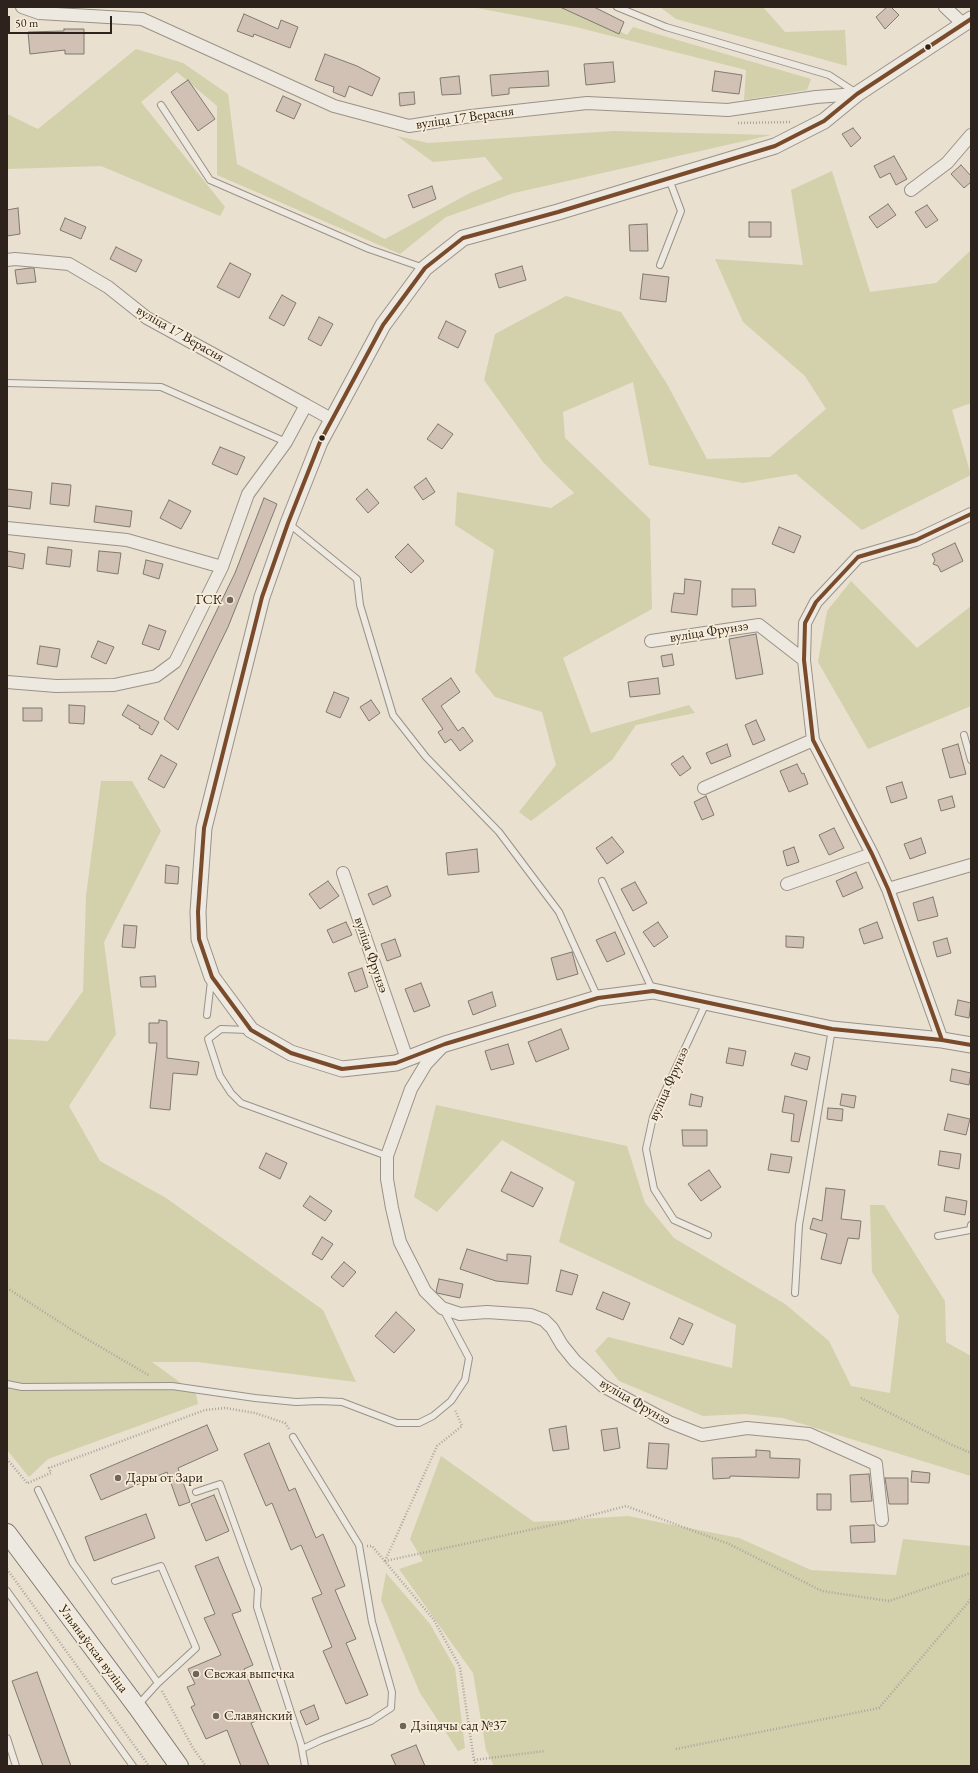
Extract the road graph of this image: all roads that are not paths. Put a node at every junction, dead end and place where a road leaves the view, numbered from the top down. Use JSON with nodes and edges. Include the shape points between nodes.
{"nodes":[{"id":1,"x":22,"y":7,"type":"edge"},
{"id":2,"x":617,"y":7,"type":"edge"},
{"id":3,"x":945,"y":7,"type":"edge"},
{"id":4,"x":967,"y":21,"type":"edge"},
{"id":5,"x":857,"y":94,"type":"junction"},
{"id":6,"x":161,"y":105,"type":"dead end"},
{"id":7,"x":971,"y":135,"type":"edge"},
{"id":8,"x":668,"y":179,"type":"junction"},
{"id":9,"x":911,"y":190,"type":"dead end"},
{"id":10,"x":7,"y":260,"type":"edge"},
{"id":11,"x":660,"y":266,"type":"dead end"},
{"id":12,"x":425,"y":268,"type":"junction"},
{"id":13,"x":7,"y":383,"type":"edge"},
{"id":14,"x":306,"y":405,"type":"junction"},
{"id":15,"x":333,"y":420,"type":"junction"},
{"id":16,"x":286,"y":442,"type":"junction"},
{"id":17,"x":971,"y":514,"type":"edge"},
{"id":18,"x":288,"y":523,"type":"junction"},
{"id":19,"x":7,"y":528,"type":"edge"},
{"id":20,"x":222,"y":567,"type":"junction"},
{"id":21,"x":651,"y":641,"type":"dead end"},
{"id":22,"x":804,"y":660,"type":"junction"},
{"id":23,"x":7,"y":682,"type":"edge"},
{"id":24,"x":964,"y":735,"type":"dead end"},
{"id":25,"x":813,"y":740,"type":"junction"},
{"id":26,"x":971,"y":760,"type":"edge"},
{"id":27,"x":704,"y":788,"type":"dead end"},
{"id":28,"x":872,"y":854,"type":"junction"},
{"id":29,"x":971,"y":865,"type":"edge"},
{"id":30,"x":343,"y":873,"type":"dead end"},
{"id":31,"x":602,"y":881,"type":"dead end"},
{"id":32,"x":787,"y":884,"type":"dead end"},
{"id":33,"x":888,"y":889,"type":"junction"},
{"id":34,"x":212,"y":977,"type":"junction"},
{"id":35,"x":653,"y":991,"type":"junction"},
{"id":36,"x":598,"y":998,"type":"junction"},
{"id":37,"x":706,"y":1003,"type":"junction"},
{"id":38,"x":207,"y":1015,"type":"dead end"},
{"id":39,"x":832,"y":1029,"type":"junction"},
{"id":40,"x":251,"y":1030,"type":"junction"},
{"id":41,"x":942,"y":1040,"type":"junction"},
{"id":42,"x":445,"y":1044,"type":"junction"},
{"id":43,"x":971,"y":1045,"type":"edge"},
{"id":44,"x":406,"y":1059,"type":"junction"},
{"id":45,"x":387,"y":1156,"type":"junction"},
{"id":46,"x":971,"y":1225,"type":"edge"},
{"id":47,"x":708,"y":1235,"type":"dead end"},
{"id":48,"x":938,"y":1236,"type":"dead end"},
{"id":49,"x":795,"y":1293,"type":"dead end"},
{"id":50,"x":442,"y":1308,"type":"junction"},
{"id":51,"x":7,"y":1384,"type":"edge"},
{"id":52,"x":294,"y":1437,"type":"road end"},
{"id":53,"x":38,"y":1490,"type":"dead end"},
{"id":54,"x":196,"y":1492,"type":"dead end"},
{"id":55,"x":882,"y":1520,"type":"dead end"},
{"id":56,"x":12,"y":1543,"type":"edge"},
{"id":57,"x":115,"y":1581,"type":"dead end"},
{"id":58,"x":7,"y":1591,"type":"edge"},
{"id":59,"x":158,"y":1683,"type":"junction"},
{"id":60,"x":137,"y":1707,"type":"junction"},
{"id":61,"x":7,"y":1738,"type":"edge"},
{"id":62,"x":302,"y":1749,"type":"junction"},
{"id":63,"x":16,"y":1766,"type":"edge"},
{"id":64,"x":133,"y":1766,"type":"edge"},
{"id":65,"x":179,"y":1766,"type":"edge"},
{"id":66,"x":305,"y":1766,"type":"edge"}],
"edges":[{"from":1,"to":5,"type":"street","name":"вуліца 17 Верасня","via":[[40,13],[142,19],[334,106],[409,126],[587,103],[728,110],[816,97]]},
{"from":2,"to":5,"type":"lane","via":[[666,27],[829,75]]},
{"from":3,"to":4,"type":"street"},
{"from":4,"to":5,"type":"street","name":"вуліца 17 Верасня"},
{"from":5,"to":8,"type":"street","name":"вуліца 17 Верасня","via":[[824,121],[775,146]]},
{"from":6,"to":12,"type":"lane","via":[[210,180],[369,249]]},
{"from":7,"to":9,"type":"street","via":[[948,163]]},
{"from":8,"to":11,"type":"lane","via":[[681,211]]},
{"from":8,"to":12,"type":"street","name":"вуліца 17 Верасня","via":[[463,238]]},
{"from":10,"to":14,"type":"street","name":"вуліца 17 Верасня","via":[[69,264],[108,287],[147,318]]},
{"from":12,"to":15,"type":"street","name":"вуліца 17 Верасня","via":[[383,325]]},
{"from":13,"to":16,"type":"lane","via":[[161,387]]},
{"from":14,"to":15,"type":"street","name":"вуліца 17 Верасня"},
{"from":14,"to":16,"type":"street"},
{"from":15,"to":18,"type":"street","name":"вуліца 17 Верасня","via":[[320,442]]},
{"from":16,"to":20,"type":"street","via":[[248,494]]},
{"from":17,"to":22,"type":"street","via":[[916,540],[858,557],[816,602],[805,623]]},
{"from":18,"to":34,"type":"street","name":"вуліца 17 Верасня","via":[[262,597],[204,828],[198,892],[199,939]]},
{"from":18,"to":36,"type":"lane","via":[[357,579],[360,605],[393,715],[426,757],[499,832],[559,912]]},
{"from":19,"to":20,"type":"street","via":[[127,540]]},
{"from":20,"to":23,"type":"street","via":[[175,662],[156,676],[114,685],[56,686]]},
{"from":21,"to":22,"type":"street","name":"вуліца Фрунзэ","via":[[759,625]]},
{"from":22,"to":25,"type":"street"},
{"from":24,"to":26,"type":"lane"},
{"from":25,"to":27,"type":"street"},
{"from":25,"to":28,"type":"street"},
{"from":28,"to":32,"type":"street"},
{"from":28,"to":33,"type":"street"},
{"from":29,"to":33,"type":"street"},
{"from":30,"to":44,"type":"street","name":"вуліца Фрунзэ"},
{"from":31,"to":35,"type":"lane"},
{"from":33,"to":41,"type":"street"},
{"from":34,"to":38,"type":"lane"},
{"from":34,"to":40,"type":"street","name":"вуліца 17 Верасня"},
{"from":35,"to":36,"type":"street","name":"вуліца Фрунзэ"},
{"from":35,"to":37,"type":"street","name":"вуліца Фрунзэ"},
{"from":36,"to":42,"type":"street","name":"вуліца Фрунзэ"},
{"from":37,"to":39,"type":"street","name":"вуліца Фрунзэ"},
{"from":37,"to":47,"type":"lane","name":"вуліца Фрунзэ","via":[[653,1117],[646,1148],[654,1189],[674,1220]]},
{"from":39,"to":41,"type":"street","name":"вуліца Фрунзэ"},
{"from":39,"to":49,"type":"lane","via":[[799,1225]]},
{"from":40,"to":44,"type":"street","name":"вуліца 17 Верасня","via":[[291,1053],[342,1070],[396,1063]]},
{"from":40,"to":45,"type":"lane","via":[[221,1029],[208,1039],[220,1076],[231,1093],[241,1102]]},
{"from":41,"to":43,"type":"street","name":"вуліца Фрунзэ"},
{"from":42,"to":44,"type":"street","name":"вуліца 17 Верасня"},
{"from":42,"to":45,"type":"street","name":"вуліца Фрунзэ","via":[[426,1064],[411,1089]]},
{"from":45,"to":50,"type":"street","name":"вуліца Фрунзэ","via":[[390,1194],[400,1242],[425,1291]]},
{"from":46,"to":48,"type":"lane","via":[[970,1230]]},
{"from":50,"to":51,"type":"lane","via":[[469,1358],[465,1380],[451,1401],[433,1416],[419,1423],[397,1423],[342,1402],[296,1402],[172,1386],[22,1387]]},
{"from":50,"to":55,"type":"street","name":"вуліца Фрунзэ","via":[[460,1314],[488,1312],[531,1315],[544,1320],[575,1361],[603,1386],[669,1422],[702,1434],[747,1428],[809,1434],[876,1464]]},
{"from":52,"to":62,"type":"lane","via":[[360,1546],[372,1622],[392,1692],[392,1708],[371,1721]]},
{"from":53,"to":59,"type":"lane","via":[[73,1564]]},
{"from":54,"to":62,"type":"lane","via":[[220,1484],[258,1590],[256,1607]]},
{"from":56,"to":60,"type":"main road","name":"Ульянаўская вуліца"},
{"from":57,"to":59,"type":"lane","via":[[161,1566],[196,1648]]},
{"from":58,"to":64,"type":"lane"},
{"from":59,"to":60,"type":"lane"},
{"from":60,"to":65,"type":"main road","name":"Ульянаўская вуліца"},
{"from":61,"to":63,"type":"lane"},
{"from":62,"to":66,"type":"lane"}]}
